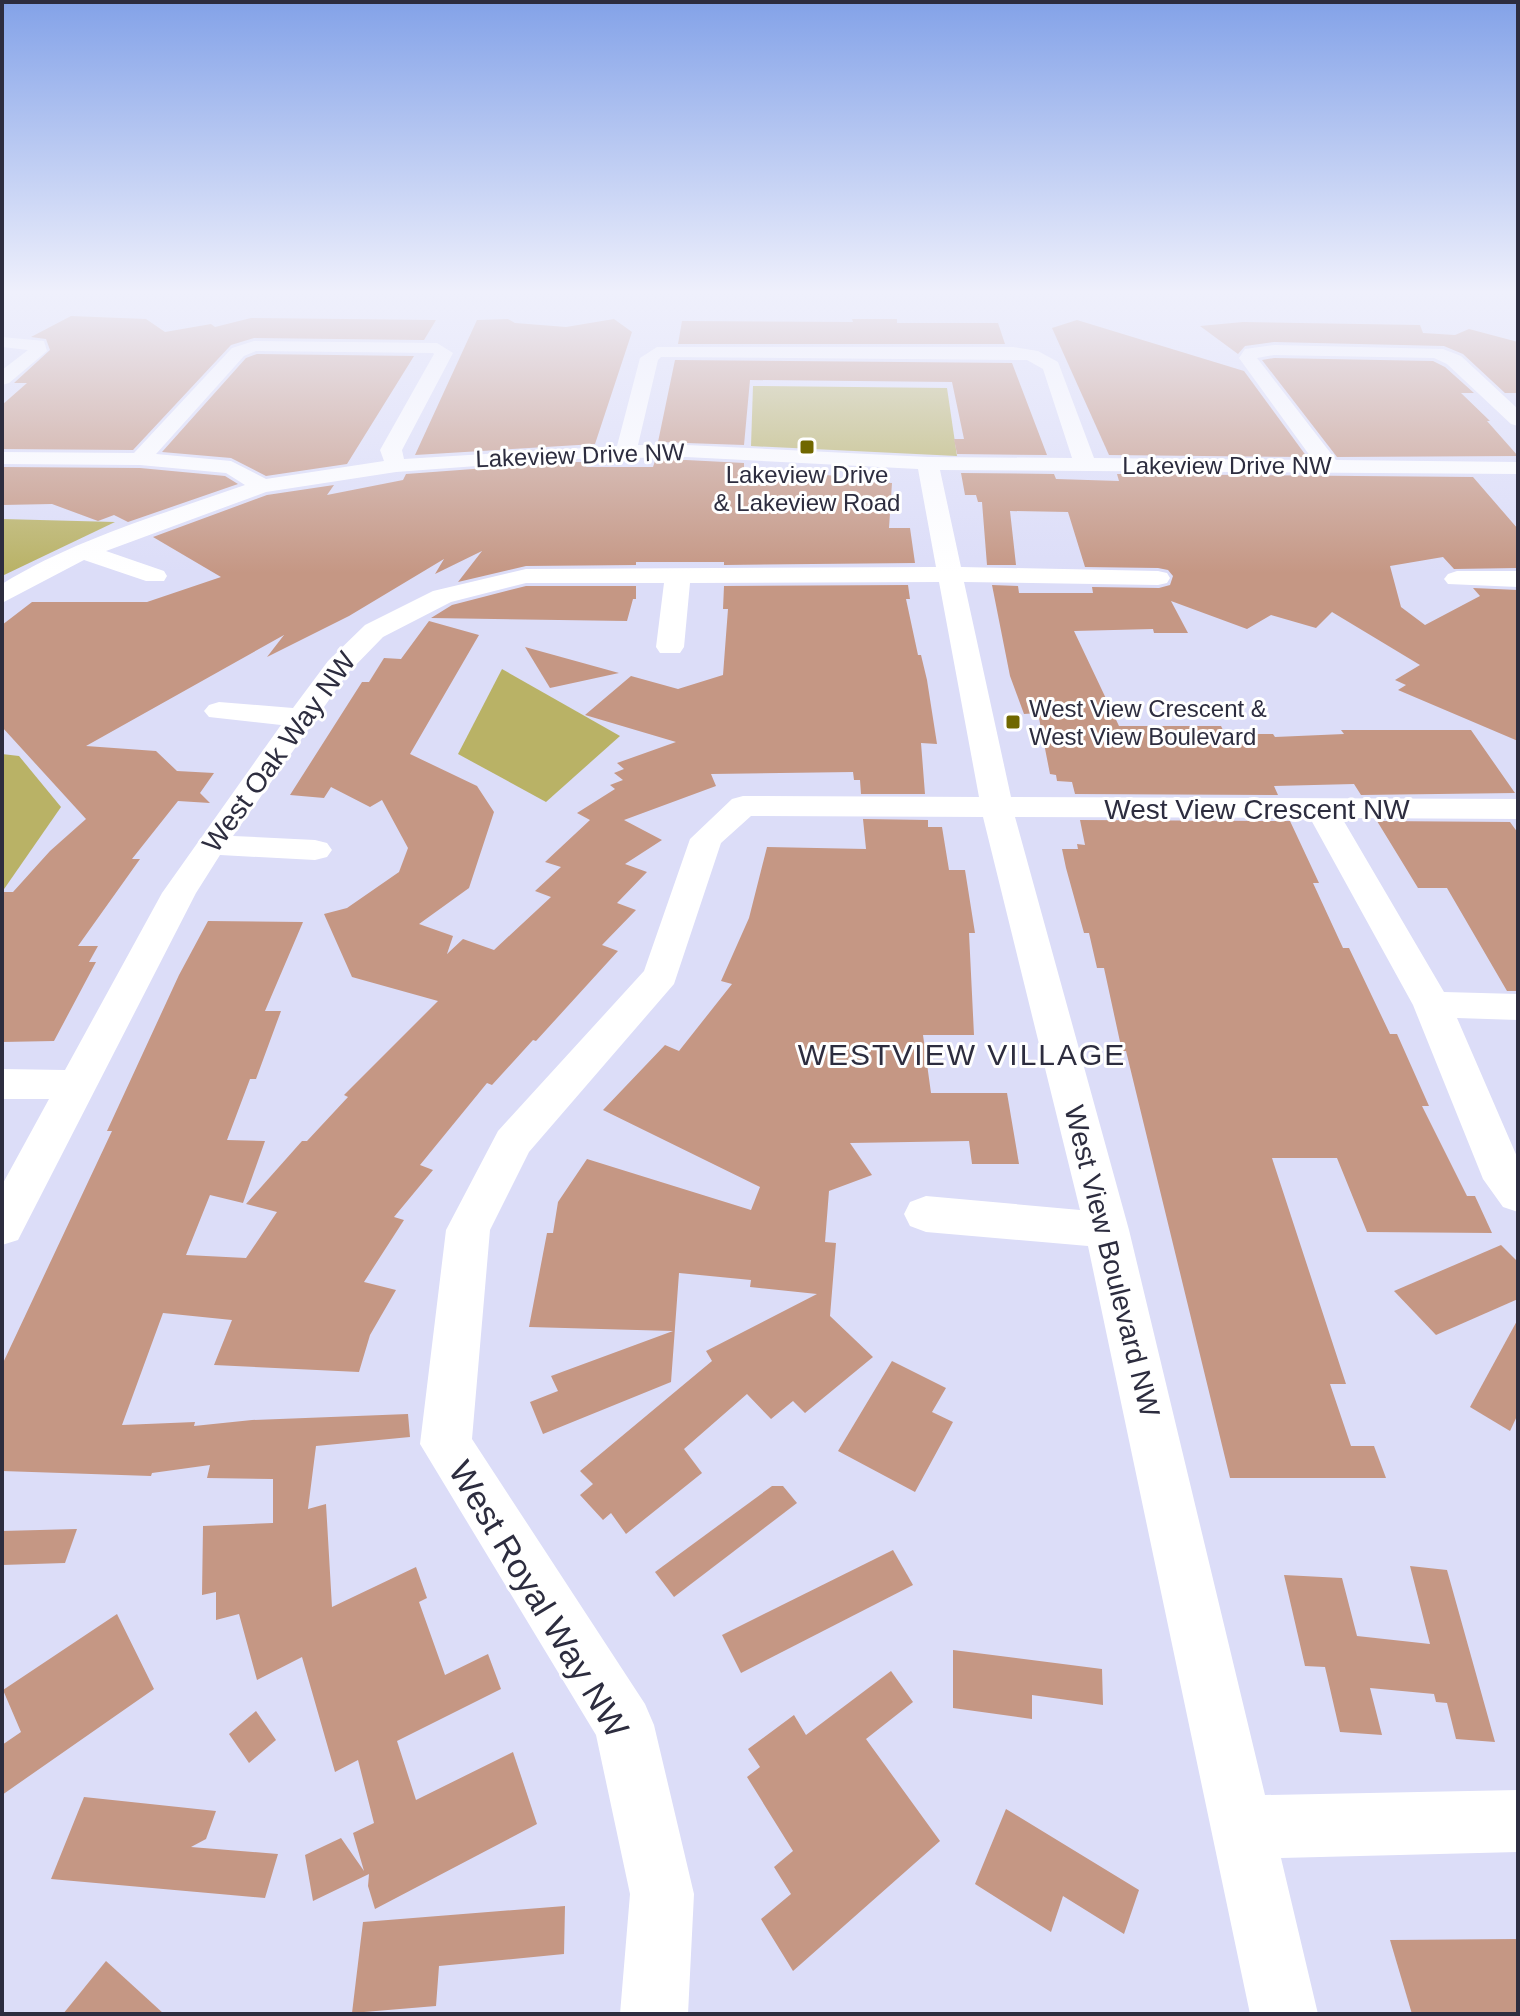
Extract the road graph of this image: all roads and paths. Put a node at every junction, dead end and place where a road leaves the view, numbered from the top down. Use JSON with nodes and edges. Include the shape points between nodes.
{"nodes":[{"id":1,"x":209,"y":384,"type":"edge"},
{"id":2,"x":427,"y":384,"type":"edge"},
{"id":3,"x":643,"y":384,"type":"edge"},
{"id":4,"x":1057,"y":384,"type":"edge"},
{"id":5,"x":1267,"y":384,"type":"edge"},
{"id":6,"x":1480,"y":384,"type":"edge"},
{"id":7,"x":1518,"y":420,"type":"edge"},
{"id":8,"x":626,"y":451,"type":"junction"},
{"id":9,"x":2,"y":458,"type":"edge"},
{"id":10,"x":140,"y":459,"type":"junction"},
{"id":11,"x":928,"y":463,"type":"junction"},
{"id":12,"x":1085,"y":464,"type":"junction"},
{"id":13,"x":396,"y":466,"type":"junction"},
{"id":14,"x":1329,"y":466,"type":"junction"},
{"id":15,"x":1518,"y":468,"type":"edge"},
{"id":16,"x":262,"y":486,"type":"junction"},
{"id":17,"x":83,"y":551,"type":"junction"},
{"id":18,"x":678,"y":574,"type":"junction"},
{"id":19,"x":950,"y":574,"type":"junction"},
{"id":20,"x":155,"y":576,"type":"dead end"},
{"id":21,"x":1158,"y":578,"type":"dead end"},
{"id":22,"x":1457,"y":579,"type":"dead end"},
{"id":23,"x":1518,"y":579,"type":"edge"},
{"id":24,"x":2,"y":595,"type":"edge"},
{"id":25,"x":670,"y":647,"type":"dead end"},
{"id":26,"x":219,"y":711,"type":"dead end"},
{"id":27,"x":303,"y":718,"type":"junction"},
{"id":28,"x":997,"y":808,"type":"junction"},
{"id":29,"x":1321,"y":809,"type":"junction"},
{"id":30,"x":1518,"y":809,"type":"edge"},
{"id":31,"x":210,"y":845,"type":"junction"},
{"id":32,"x":315,"y":850,"type":"dead end"},
{"id":33,"x":1432,"y":1005,"type":"junction"},
{"id":34,"x":1518,"y":1007,"type":"edge"},
{"id":35,"x":2,"y":1084,"type":"edge"},
{"id":36,"x":75,"y":1085,"type":"junction"},
{"id":37,"x":1518,"y":1195,"type":"edge"},
{"id":38,"x":926,"y":1214,"type":"dead end"},
{"id":39,"x":2,"y":1227,"type":"edge"},
{"id":40,"x":1107,"y":1230,"type":"junction"},
{"id":41,"x":1518,"y":1821,"type":"edge"},
{"id":42,"x":1244,"y":1827,"type":"junction"},
{"id":43,"x":654,"y":2014,"type":"edge"},
{"id":44,"x":1284,"y":2014,"type":"edge"}],
"edges":[{"from":1,"to":10,"type":"street"},
{"from":2,"to":13,"type":"street","via":[[391,450]]},
{"from":3,"to":8,"type":"street"},
{"from":4,"to":12,"type":"street"},
{"from":5,"to":14,"type":"street"},
{"from":6,"to":7,"type":"street"},
{"from":8,"to":11,"type":"street","name":"Lakeview Drive NW"},
{"from":8,"to":13,"type":"street","name":"Lakeview Drive NW"},
{"from":9,"to":10,"type":"street"},
{"from":10,"to":16,"type":"street","via":[[231,467]]},
{"from":11,"to":12,"type":"street","name":"Lakeview Drive NW"},
{"from":11,"to":19,"type":"street","name":"West View Boulevard NW"},
{"from":12,"to":14,"type":"street","name":"Lakeview Drive NW"},
{"from":13,"to":16,"type":"street","name":"Lakeview Drive NW"},
{"from":14,"to":15,"type":"street","name":"Lakeview Drive NW"},
{"from":16,"to":17,"type":"street","name":"Lakeview Drive NW"},
{"from":17,"to":20,"type":"street"},
{"from":17,"to":24,"type":"street","name":"Lakeview Drive NW"},
{"from":18,"to":19,"type":"street","name":"West Oak Way NW"},
{"from":18,"to":25,"type":"street"},
{"from":18,"to":27,"type":"street","name":"West Oak Way NW","via":[[526,576],[442,596],[394,618],[355,646]]},
{"from":19,"to":21,"type":"street","name":"West Oak Way NW"},
{"from":19,"to":28,"type":"street","name":"West View Boulevard NW"},
{"from":22,"to":23,"type":"street"},
{"from":26,"to":27,"type":"street"},
{"from":27,"to":31,"type":"street","name":"West Oak Way NW"},
{"from":28,"to":29,"type":"street","name":"West View Crescent NW"},
{"from":28,"to":40,"type":"street","name":"West View Boulevard NW"},
{"from":28,"to":43,"type":"street","name":"West Royal Way NW","via":[[743,806],[706,839],[661,975],[513,1142],[468,1230],[446,1444],[624,1725],[662,1894]]},
{"from":29,"to":30,"type":"street","name":"West View Crescent NW"},
{"from":29,"to":33,"type":"street"},
{"from":31,"to":32,"type":"street"},
{"from":31,"to":36,"type":"street","name":"West Oak Way NW","via":[[163,920]]},
{"from":33,"to":34,"type":"street"},
{"from":33,"to":37,"type":"street","via":[[1505,1179]]},
{"from":35,"to":36,"type":"street"},
{"from":36,"to":39,"type":"street","name":"West Oak Way NW"},
{"from":38,"to":40,"type":"street"},
{"from":40,"to":42,"type":"street","name":"West View Boulevard NW"},
{"from":41,"to":42,"type":"street"},
{"from":42,"to":44,"type":"street","name":"West View Boulevard NW"}]}
